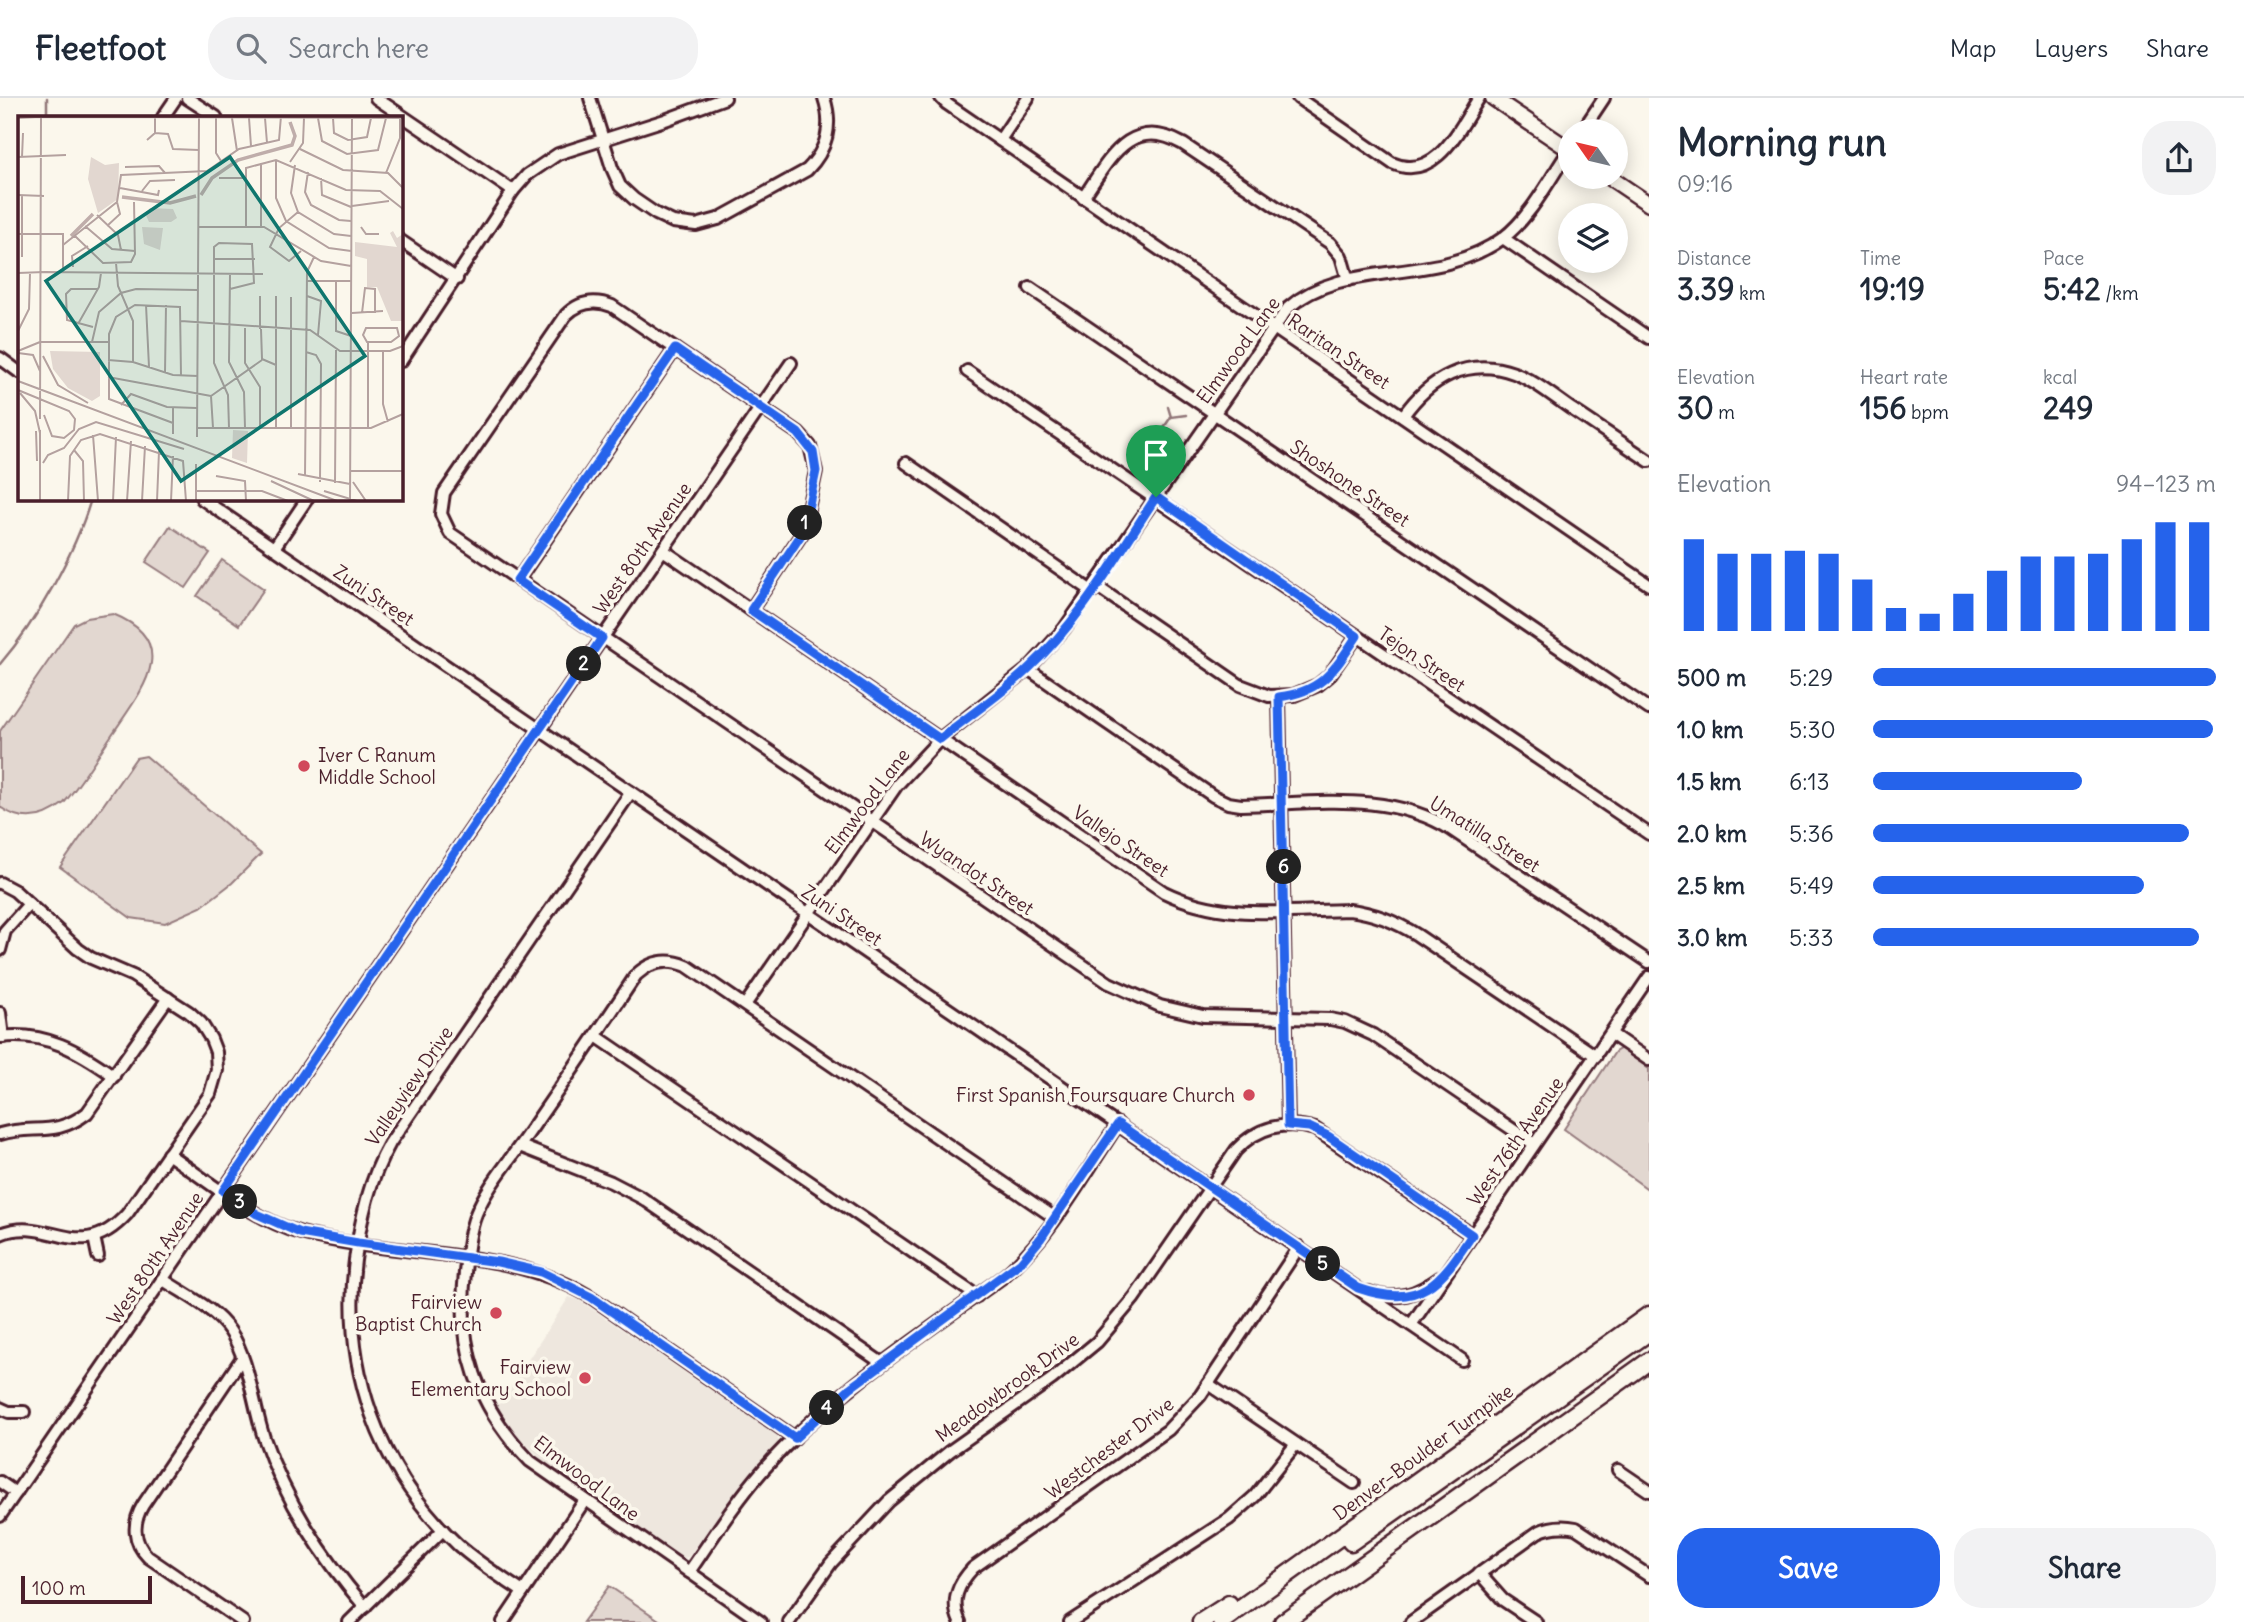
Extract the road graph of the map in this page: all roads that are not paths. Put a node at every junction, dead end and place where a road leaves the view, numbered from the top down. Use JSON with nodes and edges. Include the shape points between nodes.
{"nodes":[{"id":1,"x":176,"y":98,"type":"edge"},
{"id":2,"x":187,"y":98,"type":"edge"},
{"id":3,"x":376,"y":98,"type":"edge"},
{"id":4,"x":590,"y":98,"type":"edge"},
{"id":5,"x":725,"y":98,"type":"edge"},
{"id":6,"x":824,"y":98,"type":"edge"},
{"id":7,"x":941,"y":98,"type":"edge"},
{"id":8,"x":1028,"y":98,"type":"edge"},
{"id":9,"x":1298,"y":98,"type":"edge"},
{"id":10,"x":1479,"y":98,"type":"edge"},
{"id":11,"x":1493,"y":98,"type":"edge"},
{"id":12,"x":1604,"y":98,"type":"edge"},
{"id":13,"x":164,"y":116,"type":"edge"},
{"id":14,"x":214,"y":116,"type":"edge"},
{"id":15,"x":1590,"y":119,"type":"edge"},
{"id":16,"x":604,"y":139,"type":"junction"},
{"id":17,"x":999,"y":140,"type":"junction"},
{"id":18,"x":1558,"y":142,"type":"edge"},
{"id":19,"x":1558,"y":167,"type":"edge"},
{"id":20,"x":1627,"y":189,"type":"edge"},
{"id":21,"x":513,"y":191,"type":"junction"},
{"id":22,"x":1083,"y":198,"type":"junction"},
{"id":23,"x":1649,"y":204,"type":"edge"},
{"id":24,"x":1503,"y":238,"type":"junction"},
{"id":25,"x":402,"y":242,"type":"edge"},
{"id":26,"x":457,"y":279,"type":"junction"},
{"id":27,"x":1348,"y":280,"type":"junction"},
{"id":28,"x":1030,"y":288,"type":"dead end"},
{"id":29,"x":1273,"y":327,"type":"junction"},
{"id":30,"x":1649,"y":338,"type":"edge"},
{"id":31,"x":675,"y":349,"type":"junction"},
{"id":32,"x":0,"y":358,"type":"edge"},
{"id":33,"x":402,"y":360,"type":"edge"},
{"id":34,"x":791,"y":363,"type":"dead end"},
{"id":35,"x":18,"y":371,"type":"edge"},
{"id":36,"x":967,"y":371,"type":"dead end"},
{"id":37,"x":760,"y":407,"type":"junction"},
{"id":38,"x":1215,"y":412,"type":"junction"},
{"id":39,"x":1403,"y":416,"type":"junction"},
{"id":40,"x":1649,"y":461,"type":"edge"},
{"id":41,"x":906,"y":463,"type":"dead end"},
{"id":42,"x":1156,"y":497,"type":"junction"},
{"id":43,"x":203,"y":500,"type":"edge"},
{"id":44,"x":306,"y":500,"type":"edge"},
{"id":45,"x":274,"y":548,"type":"junction"},
{"id":46,"x":663,"y":550,"type":"junction"},
{"id":47,"x":517,"y":580,"type":"junction"},
{"id":48,"x":1649,"y":585,"type":"edge"},
{"id":49,"x":1094,"y":589,"type":"junction"},
{"id":50,"x":751,"y":610,"type":"junction"},
{"id":51,"x":1357,"y":636,"type":"junction"},
{"id":52,"x":602,"y":638,"type":"junction"},
{"id":53,"x":1028,"y":669,"type":"junction"},
{"id":54,"x":1279,"y":697,"type":"junction"},
{"id":55,"x":1649,"y":709,"type":"edge"},
{"id":56,"x":539,"y":729,"type":"junction"},
{"id":57,"x":940,"y":739,"type":"junction"},
{"id":58,"x":631,"y":792,"type":"junction"},
{"id":59,"x":1282,"y":804,"type":"junction"},
{"id":60,"x":870,"y":821,"type":"junction"},
{"id":61,"x":1649,"y":834,"type":"edge"},
{"id":62,"x":0,"y":883,"type":"edge"},
{"id":63,"x":29,"y":904,"type":"junction"},
{"id":64,"x":1285,"y":911,"type":"junction"},
{"id":65,"x":808,"y":913,"type":"junction"},
{"id":66,"x":0,"y":950,"type":"edge"},
{"id":67,"x":1649,"y":962,"type":"edge"},
{"id":68,"x":1649,"y":977,"type":"edge"},
{"id":69,"x":168,"y":998,"type":"junction"},
{"id":70,"x":745,"y":1005,"type":"junction"},
{"id":71,"x":0,"y":1013,"type":"edge"},
{"id":72,"x":1286,"y":1018,"type":"junction"},
{"id":73,"x":1611,"y":1034,"type":"junction"},
{"id":74,"x":596,"y":1036,"type":"junction"},
{"id":75,"x":1,"y":1037,"type":"edge"},
{"id":76,"x":1595,"y":1056,"type":"junction"},
{"id":77,"x":1649,"y":1060,"type":"edge"},
{"id":78,"x":114,"y":1076,"type":"junction"},
{"id":79,"x":1118,"y":1124,"type":"junction"},
{"id":80,"x":1288,"y":1125,"type":"junction"},
{"id":81,"x":0,"y":1134,"type":"edge"},
{"id":82,"x":1534,"y":1144,"type":"junction"},
{"id":83,"x":520,"y":1146,"type":"junction"},
{"id":84,"x":168,"y":1154,"type":"junction"},
{"id":85,"x":1210,"y":1187,"type":"junction"},
{"id":86,"x":223,"y":1191,"type":"junction"},
{"id":87,"x":1055,"y":1218,"type":"junction"},
{"id":88,"x":0,"y":1234,"type":"edge"},
{"id":89,"x":1472,"y":1235,"type":"junction"},
{"id":90,"x":94,"y":1237,"type":"junction"},
{"id":91,"x":358,"y":1243,"type":"junction"},
{"id":92,"x":1299,"y":1247,"type":"junction"},
{"id":93,"x":98,"y":1255,"type":"dead end"},
{"id":94,"x":467,"y":1257,"type":"junction"},
{"id":95,"x":1446,"y":1273,"type":"junction"},
{"id":96,"x":162,"y":1279,"type":"junction"},
{"id":97,"x":1358,"y":1288,"type":"junction"},
{"id":98,"x":977,"y":1296,"type":"junction"},
{"id":99,"x":1649,"y":1315,"type":"edge"},
{"id":100,"x":1411,"y":1325,"type":"junction"},
{"id":101,"x":1649,"y":1332,"type":"edge"},
{"id":102,"x":242,"y":1358,"type":"junction"},
{"id":103,"x":1462,"y":1360,"type":"dead end"},
{"id":104,"x":1649,"y":1361,"type":"edge"},
{"id":105,"x":883,"y":1363,"type":"junction"},
{"id":106,"x":1208,"y":1384,"type":"junction"},
{"id":107,"x":0,"y":1408,"type":"edge"},
{"id":108,"x":24,"y":1412,"type":"dead end"},
{"id":109,"x":795,"y":1438,"type":"junction"},
{"id":110,"x":1296,"y":1444,"type":"junction"},
{"id":111,"x":1618,"y":1470,"type":"dead end"},
{"id":112,"x":1482,"y":1480,"type":"junction"},
{"id":113,"x":0,"y":1482,"type":"edge"},
{"id":114,"x":1354,"y":1483,"type":"dead end"},
{"id":115,"x":1649,"y":1491,"type":"edge"},
{"id":116,"x":16,"y":1493,"type":"junction"},
{"id":117,"x":585,"y":1500,"type":"junction"},
{"id":118,"x":1382,"y":1507,"type":"junction"},
{"id":119,"x":0,"y":1516,"type":"edge"},
{"id":120,"x":443,"y":1530,"type":"junction"},
{"id":121,"x":689,"y":1572,"type":"junction"},
{"id":122,"x":1479,"y":1573,"type":"junction"},
{"id":123,"x":1649,"y":1576,"type":"edge"},
{"id":124,"x":523,"y":1592,"type":"junction"},
{"id":125,"x":365,"y":1607,"type":"junction"},
{"id":126,"x":243,"y":1622,"type":"edge"},
{"id":127,"x":349,"y":1622,"type":"edge"},
{"id":128,"x":503,"y":1622,"type":"edge"},
{"id":129,"x":761,"y":1622,"type":"edge"},
{"id":130,"x":789,"y":1622,"type":"edge"},
{"id":131,"x":960,"y":1622,"type":"edge"},
{"id":132,"x":1070,"y":1622,"type":"edge"},
{"id":133,"x":1201,"y":1622,"type":"edge"},
{"id":134,"x":1221,"y":1622,"type":"edge"},
{"id":135,"x":1231,"y":1622,"type":"edge"},
{"id":136,"x":1283,"y":1622,"type":"edge"},
{"id":137,"x":1303,"y":1622,"type":"edge"},
{"id":138,"x":1411,"y":1622,"type":"edge"},
{"id":139,"x":1536,"y":1622,"type":"edge"}],
"edges":[{"from":1,"to":13,"type":"street"},
{"from":2,"to":14,"type":"street"},
{"from":3,"to":21,"type":"street"},
{"from":4,"to":16,"type":"street"},
{"from":5,"to":16,"type":"street"},
{"from":6,"to":16,"type":"street","via":[[829,127],[816,161],[799,175],[705,223],[673,222],[634,199],[617,181]]},
{"from":7,"to":17,"type":"street","name":"Raritan Street"},
{"from":8,"to":17,"type":"street"},
{"from":9,"to":10,"type":"street","via":[[1392,163],[1407,167],[1439,156]]},
{"from":11,"to":18,"type":"main road"},
{"from":12,"to":15,"type":"street"},
{"from":16,"to":21,"type":"street","via":[[548,159]]},
{"from":17,"to":22,"type":"street","name":"Raritan Street"},
{"from":19,"to":24,"type":"street","name":"Elmwood Lane"},
{"from":20,"to":23,"type":"main road"},
{"from":21,"to":26,"type":"street"},
{"from":22,"to":27,"type":"street","via":[[1126,142],[1151,133],[1168,136],[1330,243],[1341,256]]},
{"from":22,"to":29,"type":"street","name":"Raritan Street"},
{"from":24,"to":27,"type":"street","name":"Elmwood Lane","via":[[1461,261]]},
{"from":24,"to":30,"type":"street"},
{"from":25,"to":26,"type":"street"},
{"from":26,"to":33,"type":"street"},
{"from":27,"to":29,"type":"street","name":"Elmwood Lane","via":[[1306,294]]},
{"from":28,"to":38,"type":"street","name":"Shoshone Street"},
{"from":29,"to":38,"type":"street","name":"Elmwood Lane"},
{"from":29,"to":39,"type":"street","name":"Raritan Street"},
{"from":31,"to":37,"type":"street"},
{"from":31,"to":47,"type":"street"},
{"from":31,"to":47,"type":"street","name":"Wyandot Street","via":[[612,306],[597,302],[577,306],[566,315],[444,493],[443,522],[456,538]]},
{"from":32,"to":35,"type":"street"},
{"from":34,"to":37,"type":"street","name":"West 80th Avenue"},
{"from":36,"to":42,"type":"street","name":"Tejon Street"},
{"from":37,"to":46,"type":"street","name":"West 80th Avenue"},
{"from":37,"to":50,"type":"street","via":[[806,440],[816,471],[800,538]]},
{"from":38,"to":42,"type":"street","name":"Elmwood Lane"},
{"from":38,"to":55,"type":"street","name":"Shoshone Street"},
{"from":39,"to":40,"type":"street","via":[[1417,396],[1444,377],[1474,368],[1504,370],[1534,383]]},
{"from":39,"to":48,"type":"street","name":"Raritan Street"},
{"from":41,"to":49,"type":"street"},
{"from":42,"to":49,"type":"street","name":"Elmwood Lane"},
{"from":42,"to":51,"type":"street","name":"Tejon Street"},
{"from":43,"to":45,"type":"street","name":"Zuni Street"},
{"from":44,"to":45,"type":"street"},
{"from":45,"to":56,"type":"street","name":"Zuni Street"},
{"from":46,"to":50,"type":"street","name":"Vallejo Street"},
{"from":46,"to":52,"type":"street","name":"West 80th Avenue"},
{"from":47,"to":52,"type":"street","name":"Wyandot Street"},
{"from":49,"to":53,"type":"street","name":"Elmwood Lane"},
{"from":49,"to":54,"type":"street","via":[[1240,685]]},
{"from":50,"to":57,"type":"street","name":"Vallejo Street"},
{"from":51,"to":54,"type":"street","via":[[1318,685]]},
{"from":51,"to":61,"type":"street","name":"Tejon Street"},
{"from":52,"to":56,"type":"street","name":"West 80th Avenue"},
{"from":52,"to":60,"type":"street","name":"Wyandot Street"},
{"from":53,"to":57,"type":"street","name":"Elmwood Lane"},
{"from":53,"to":59,"type":"street","name":"Umatilla Street","via":[[1219,799],[1234,804]]},
{"from":54,"to":59,"type":"street"},
{"from":56,"to":58,"type":"street","name":"Zuni Street"},
{"from":56,"to":86,"type":"street","name":"West 80th Avenue"},
{"from":57,"to":60,"type":"street","name":"Elmwood Lane"},
{"from":57,"to":64,"type":"street","name":"Vallejo Street","via":[[1171,895],[1224,911]]},
{"from":58,"to":65,"type":"street","name":"Zuni Street"},
{"from":58,"to":91,"type":"street","name":"Valleyview Drive","via":[[390,1143],[369,1188]]},
{"from":59,"to":64,"type":"street"},
{"from":59,"to":67,"type":"street","name":"Umatilla Street","via":[[1378,803],[1422,814]]},
{"from":60,"to":65,"type":"street","name":"Elmwood Lane"},
{"from":60,"to":72,"type":"street","name":"Wyandot Street","via":[[1135,997],[1203,1016]]},
{"from":62,"to":63,"type":"street"},
{"from":63,"to":66,"type":"street","via":[[5,931]]},
{"from":63,"to":69,"type":"street","via":[[91,958],[134,976]]},
{"from":64,"to":72,"type":"street"},
{"from":64,"to":76,"type":"street","name":"Vallejo Street","via":[[1349,910],[1390,919]]},
{"from":65,"to":70,"type":"street","name":"Elmwood Lane"},
{"from":65,"to":79,"type":"street","name":"Zuni Street"},
{"from":68,"to":73,"type":"street","name":"West 76th Avenue"},
{"from":69,"to":78,"type":"street"},
{"from":69,"to":84,"type":"street","via":[[201,1023],[217,1061],[210,1094]]},
{"from":70,"to":74,"type":"street","name":"Elmwood Lane","via":[[687,966],[668,961],[649,965],[636,975]]},
{"from":70,"to":87,"type":"street"},
{"from":71,"to":75,"type":"street"},
{"from":72,"to":80,"type":"street"},
{"from":72,"to":82,"type":"street","name":"Wyandot Street","via":[[1337,1020],[1358,1027]]},
{"from":73,"to":76,"type":"street","name":"West 76th Avenue"},
{"from":73,"to":77,"type":"street"},
{"from":74,"to":83,"type":"street","name":"Elmwood Lane"},
{"from":74,"to":98,"type":"street"},
{"from":75,"to":78,"type":"street","via":[[36,1037],[61,1044]]},
{"from":76,"to":82,"type":"street","name":"West 76th Avenue"},
{"from":78,"to":81,"type":"street","via":[[92,1108],[74,1123]]},
{"from":79,"to":85,"type":"street","name":"Zuni Street"},
{"from":79,"to":87,"type":"street"},
{"from":80,"to":85,"type":"street","name":"Meadowbrook Drive","via":[[1252,1135]]},
{"from":80,"to":89,"type":"street","via":[[1309,1127],[1328,1136]]},
{"from":82,"to":89,"type":"street","name":"West 76th Avenue"},
{"from":83,"to":94,"type":"street","name":"Elmwood Lane","via":[[477,1211]]},
{"from":83,"to":105,"type":"street","via":[[642,1198]]},
{"from":84,"to":86,"type":"street"},
{"from":84,"to":90,"type":"street","via":[[127,1214]]},
{"from":85,"to":92,"type":"street","name":"Zuni Street"},
{"from":85,"to":130,"type":"street","name":"Meadowbrook Drive","via":[[1097,1342],[889,1501],[831,1563]]},
{"from":86,"to":91,"type":"street","via":[[288,1229]]},
{"from":86,"to":96,"type":"street","name":"West 80th Avenue"},
{"from":87,"to":98,"type":"street","via":[[1021,1262]]},
{"from":88,"to":90,"type":"street","via":[[26,1229],[71,1239]]},
{"from":89,"to":95,"type":"street","name":"West 76th Avenue"},
{"from":90,"to":93,"type":"street"},
{"from":91,"to":94,"type":"street"},
{"from":91,"to":120,"type":"street","name":"Valleyview Drive","via":[[352,1314],[362,1389],[391,1460]]},
{"from":92,"to":97,"type":"street","name":"Zuni Street"},
{"from":92,"to":106,"type":"street","name":"Westchester Drive"},
{"from":94,"to":109,"type":"street","via":[[541,1272],[577,1289]]},
{"from":94,"to":117,"type":"street","name":"Elmwood Lane","via":[[464,1330],[470,1362],[488,1406],[530,1461]]},
{"from":95,"to":97,"type":"street","via":[[1408,1296],[1385,1296]]},
{"from":95,"to":100,"type":"street","name":"West 76th Avenue"},
{"from":96,"to":102,"type":"street","via":[[220,1319]]},
{"from":96,"to":116,"type":"street","name":"West 80th Avenue"},
{"from":97,"to":100,"type":"street","name":"Zuni Street"},
{"from":98,"to":105,"type":"street"},
{"from":99,"to":118,"type":"highway","name":"Denver–Boulder Turnpike"},
{"from":100,"to":103,"type":"street","name":"Zuni Street"},
{"from":101,"to":135,"type":"highway"},
{"from":102,"to":125,"type":"street","via":[[261,1429],[285,1489],[327,1561]]},
{"from":102,"to":126,"type":"street","via":[[143,1505],[135,1527],[139,1546],[148,1557]]},
{"from":104,"to":112,"type":"highway"},
{"from":105,"to":109,"type":"street"},
{"from":106,"to":110,"type":"street"},
{"from":106,"to":131,"type":"street","name":"Westchester Drive","via":[[1168,1430],[973,1568],[956,1593]]},
{"from":107,"to":108,"type":"street"},
{"from":109,"to":121,"type":"street","via":[[749,1486]]},
{"from":110,"to":114,"type":"street"},
{"from":110,"to":132,"type":"street","via":[[1255,1496],[1229,1519]]},
{"from":111,"to":115,"type":"street"},
{"from":112,"to":136,"type":"highway"},
{"from":112,"to":137,"type":"highway"},
{"from":113,"to":116,"type":"street"},
{"from":116,"to":119,"type":"street","name":"West 80th Avenue"},
{"from":117,"to":121,"type":"street","name":"Elmwood Lane"},
{"from":117,"to":124,"type":"street"},
{"from":118,"to":133,"type":"highway"},
{"from":118,"to":134,"type":"highway","name":"Denver–Boulder Turnpike"},
{"from":120,"to":124,"type":"street","name":"Valleyview Drive"},
{"from":120,"to":125,"type":"street"},
{"from":121,"to":129,"type":"street","name":"Elmwood Lane"},
{"from":122,"to":123,"type":"street","via":[[1538,1532],[1559,1526],[1576,1528]]},
{"from":122,"to":138,"type":"street"},
{"from":122,"to":139,"type":"street","via":[[1503,1600]]},
{"from":124,"to":128,"type":"street"},
{"from":125,"to":127,"type":"street"}]}
